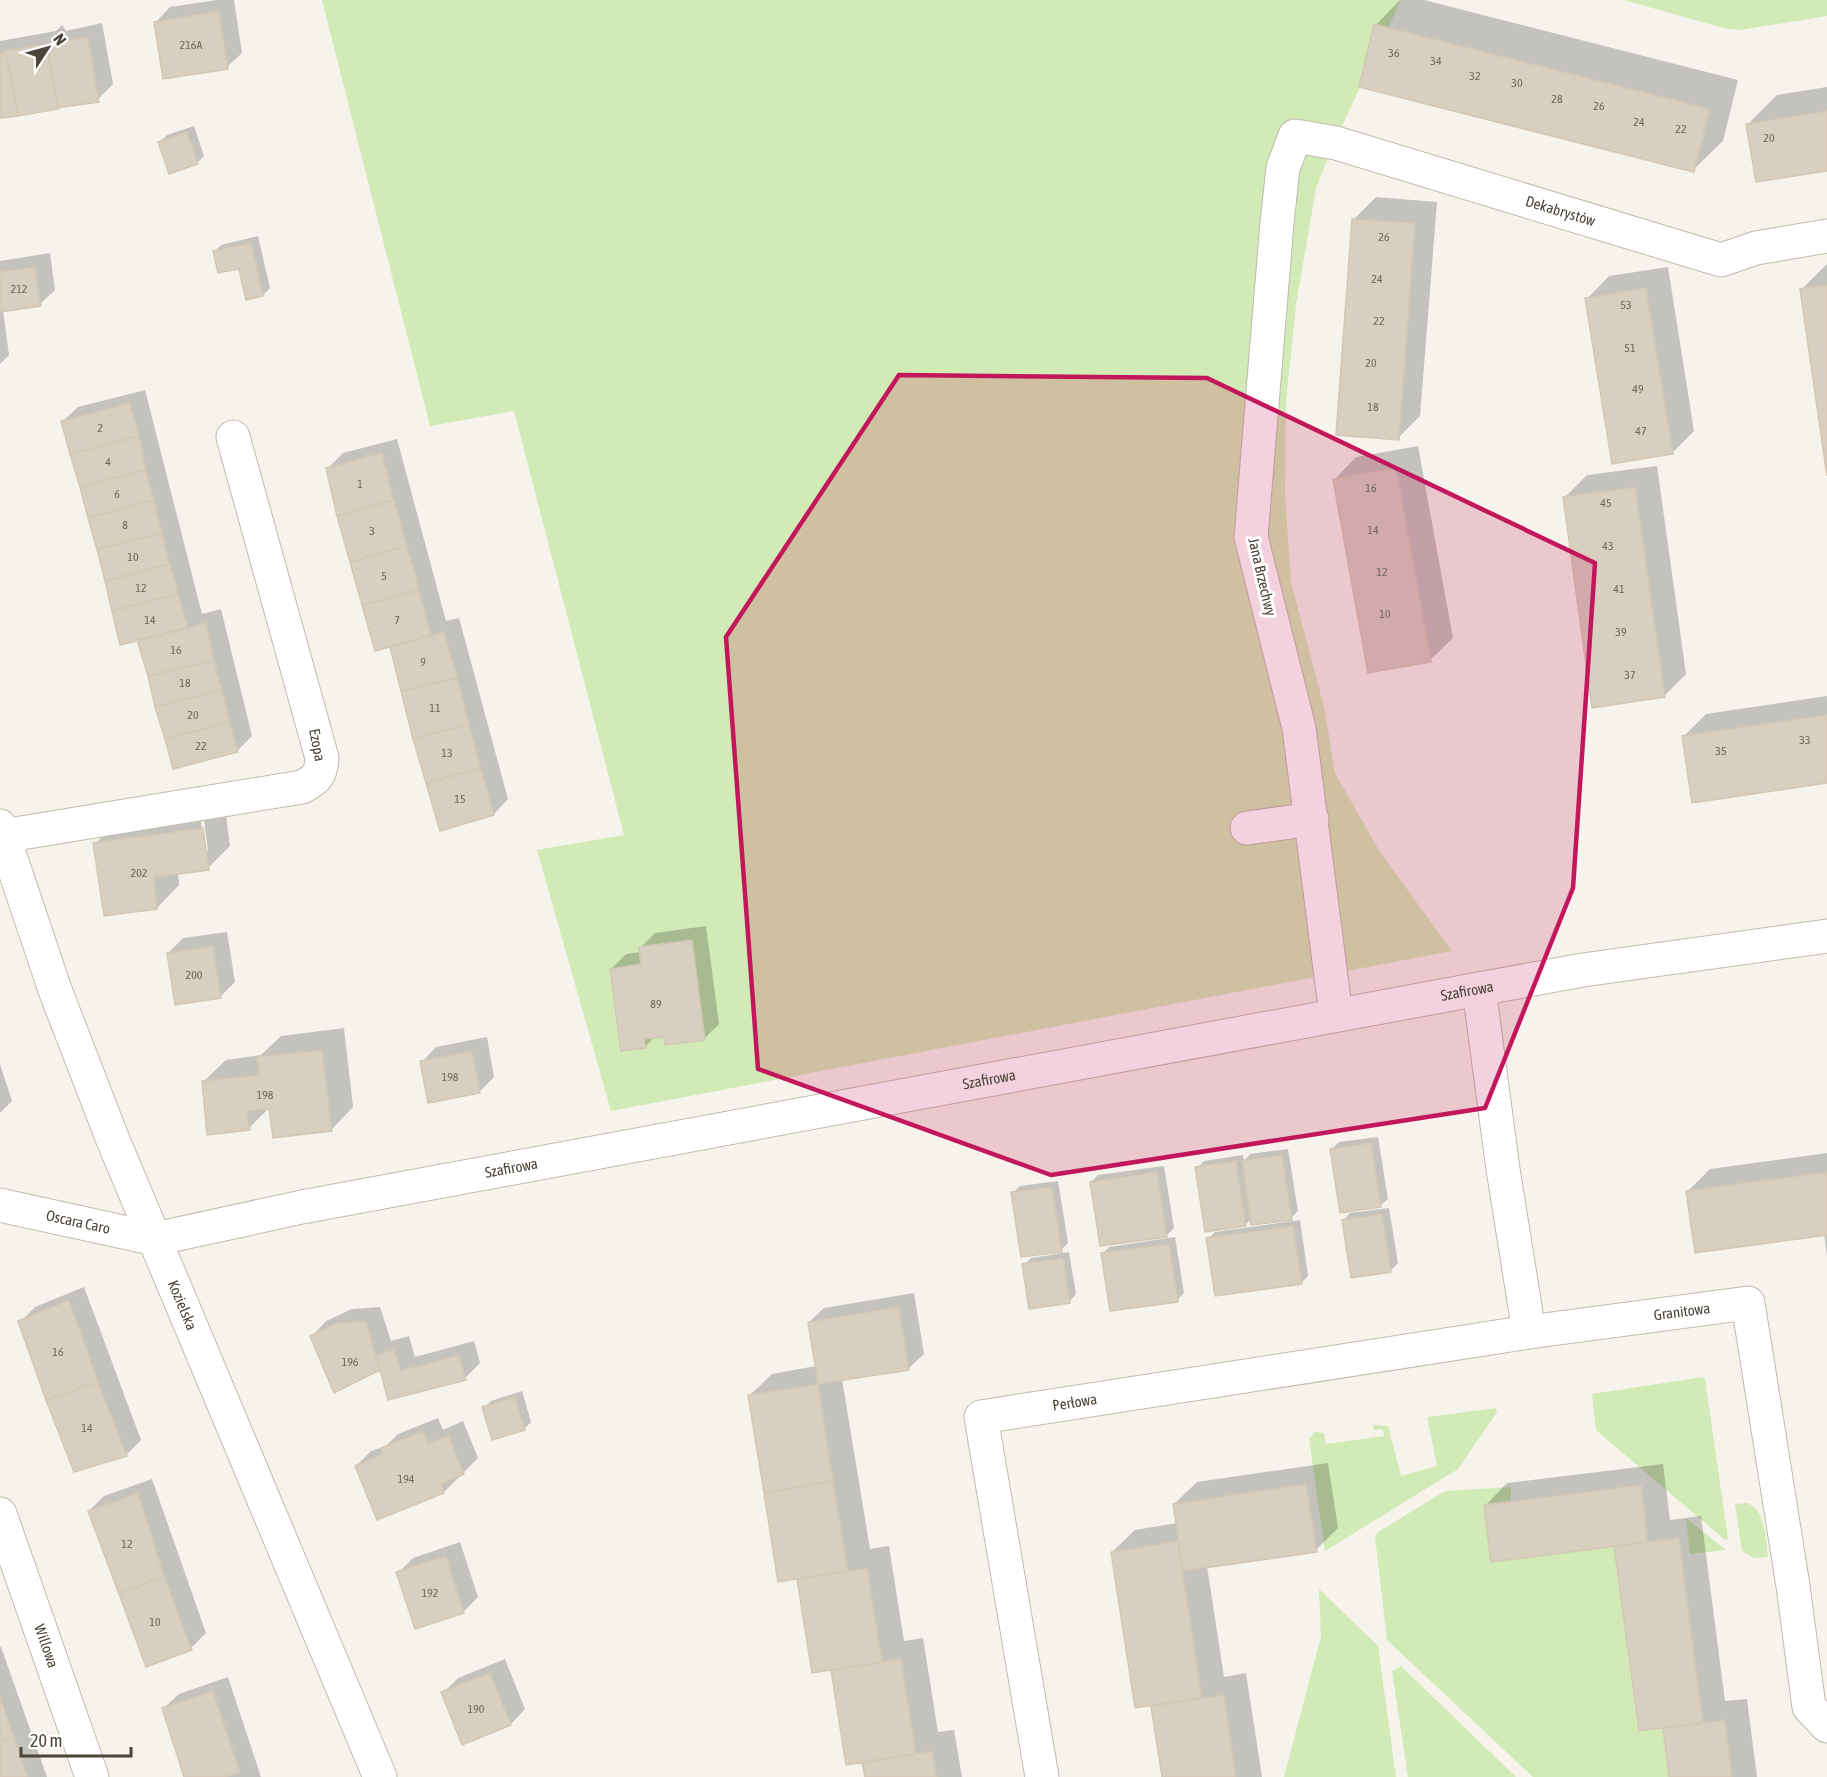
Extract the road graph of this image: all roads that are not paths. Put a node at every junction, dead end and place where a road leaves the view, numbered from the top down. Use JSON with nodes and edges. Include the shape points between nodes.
{"nodes":[{"id":1,"x":1294,"y":136,"type":"joint"},
{"id":2,"x":1827,"y":236,"type":"edge"},
{"id":3,"x":233,"y":437,"type":"dead end"},
{"id":4,"x":1312,"y":819,"type":"junction"},
{"id":5,"x":1247,"y":828,"type":"dead end"},
{"id":6,"x":2,"y":831,"type":"edge"},
{"id":7,"x":1827,"y":936,"type":"edge"},
{"id":8,"x":1479,"y":988,"type":"junction"},
{"id":9,"x":1336,"y":1015,"type":"junction"},
{"id":10,"x":0,"y":1205,"type":"edge"},
{"id":11,"x":155,"y":1239,"type":"junction"},
{"id":12,"x":1529,"y":1332,"type":"junction"},
{"id":13,"x":0,"y":1514,"type":"edge"},
{"id":14,"x":1827,"y":1726,"type":"edge"},
{"id":15,"x":92,"y":1777,"type":"edge"},
{"id":16,"x":380,"y":1777,"type":"edge"},
{"id":17,"x":1042,"y":1777,"type":"edge"}],
"edges":[{"from":1,"to":2,"type":"street","name":"Dekabrystów","via":[[1347,147],[1721,260],[1756,248]]},
{"from":1,"to":4,"type":"street","name":"Jana Brzechwy","via":[[1283,168],[1277,223],[1251,537],[1299,728]]},
{"from":3,"to":6,"type":"street","name":"Ezopa","via":[[322,758],[321,774],[302,787]]},
{"from":4,"to":5,"type":"street"},
{"from":4,"to":9,"type":"street","name":"Jana Brzechwy"},
{"from":6,"to":11,"type":"street","name":"Kozielska","via":[[56,990]]},
{"from":7,"to":8,"type":"street","name":"Szafirowa"},
{"from":8,"to":9,"type":"street","name":"Szafirowa"},
{"from":8,"to":12,"type":"street"},
{"from":9,"to":11,"type":"street","name":"Szafirowa","via":[[325,1202]]},
{"from":10,"to":11,"type":"street","name":"Oscara Caro"},
{"from":11,"to":16,"type":"street","name":"Kozielska"},
{"from":12,"to":14,"type":"street","name":"Granitowa","via":[[1748,1303],[1809,1707]]},
{"from":12,"to":17,"type":"street","name":"Perłowa","via":[[981,1417]]},
{"from":13,"to":15,"type":"street","name":"Willowa"}]}
